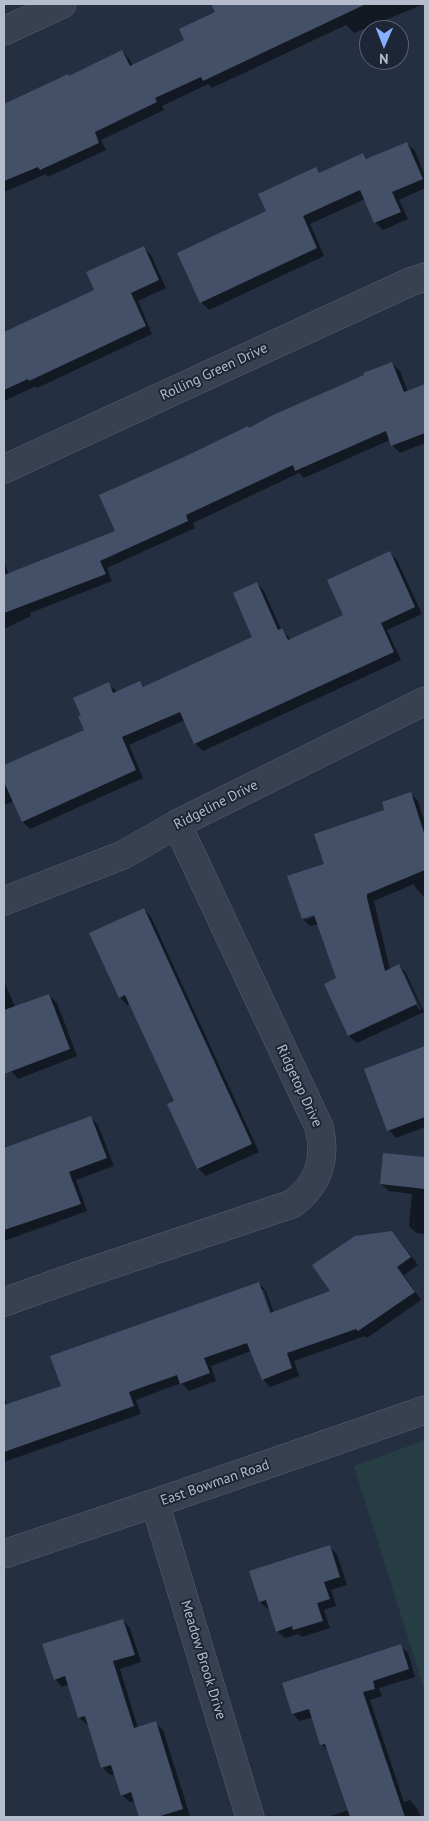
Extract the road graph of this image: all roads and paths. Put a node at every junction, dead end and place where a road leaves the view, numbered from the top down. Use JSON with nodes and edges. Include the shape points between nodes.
{"nodes":[{"id":1,"x":62,"y":4,"type":"edge"},
{"id":2,"x":4,"y":31,"type":"edge"},
{"id":3,"x":425,"y":277,"type":"edge"},
{"id":4,"x":4,"y":469,"type":"edge"},
{"id":5,"x":425,"y":701,"type":"edge"},
{"id":6,"x":177,"y":824,"type":"junction"},
{"id":7,"x":4,"y":901,"type":"edge"},
{"id":8,"x":4,"y":1302,"type":"edge"},
{"id":9,"x":425,"y":1410,"type":"edge"},
{"id":10,"x":155,"y":1503,"type":"junction"},
{"id":11,"x":4,"y":1554,"type":"edge"},
{"id":12,"x":250,"y":1817,"type":"edge"}],
"edges":[{"from":1,"to":2,"type":"street"},
{"from":3,"to":4,"type":"street","name":"Rolling Green Drive"},
{"from":5,"to":6,"type":"street","name":"Ridgeline Drive"},
{"from":6,"to":7,"type":"street","name":"Ridgeline Drive","via":[[123,854]]},
{"from":6,"to":8,"type":"street","name":"Ridgetop Drive","via":[[319,1127],[323,1143],[318,1176],[305,1194],[292,1204]]},
{"from":9,"to":10,"type":"street","name":"East Bowman Road"},
{"from":10,"to":11,"type":"street","name":"East Bowman Road"},
{"from":10,"to":12,"type":"street","name":"Meadow Brook Drive"}]}
